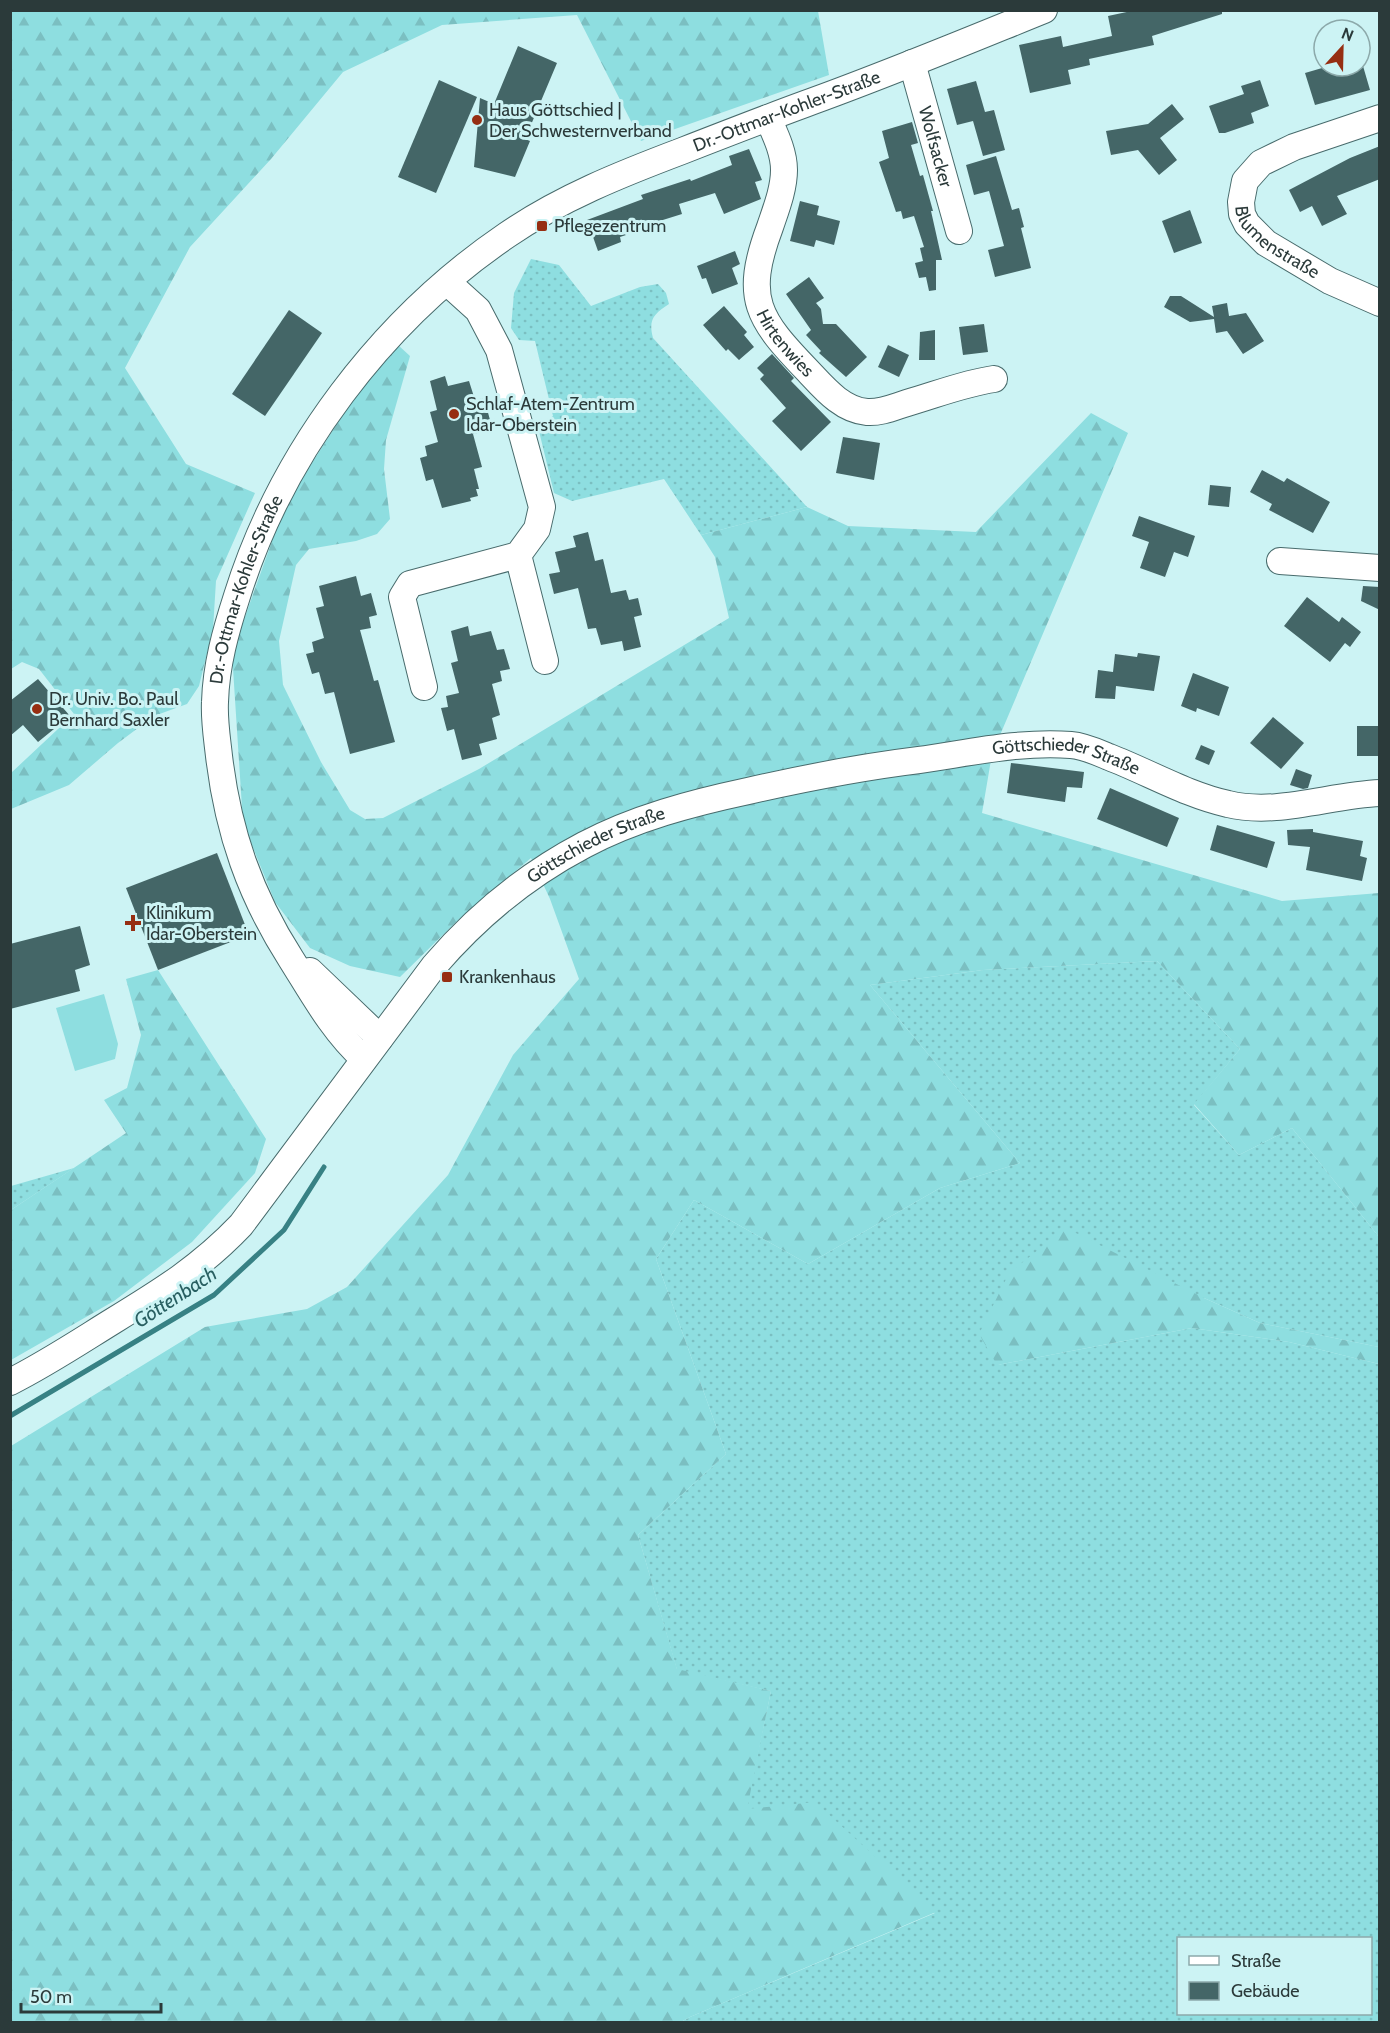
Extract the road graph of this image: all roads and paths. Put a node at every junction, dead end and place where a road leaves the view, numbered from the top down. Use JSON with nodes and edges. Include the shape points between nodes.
{"nodes":[{"id":1,"x":1044,"y":10,"type":"edge"},
{"id":2,"x":912,"y":63,"type":"junction"},
{"id":3,"x":768,"y":118,"type":"junction"},
{"id":4,"x":1380,"y":118,"type":"edge"},
{"id":5,"x":959,"y":231,"type":"dead end"},
{"id":6,"x":447,"y":282,"type":"junction"},
{"id":7,"x":1380,"y":303,"type":"edge"},
{"id":8,"x":994,"y":379,"type":"dead end"},
{"id":9,"x":518,"y":555,"type":"junction"},
{"id":10,"x":1280,"y":561,"type":"dead end"},
{"id":11,"x":1380,"y":568,"type":"edge"},
{"id":12,"x":545,"y":661,"type":"dead end"},
{"id":13,"x":424,"y":687,"type":"dead end"},
{"id":14,"x":1380,"y":793,"type":"edge"},
{"id":15,"x":283,"y":946,"type":"junction"},
{"id":16,"x":380,"y":1038,"type":"junction"},
{"id":17,"x":364,"y":1059,"type":"junction"},
{"id":18,"x":10,"y":1382,"type":"edge"}],
"edges":[{"from":1,"to":2,"type":"street","name":"Dr.-Ottmar-Kohler-Straße"},
{"from":2,"to":3,"type":"street","name":"Dr.-Ottmar-Kohler-Straße"},
{"from":2,"to":5,"type":"street","name":"Wolfsacker"},
{"from":3,"to":6,"type":"street","name":"Dr.-Ottmar-Kohler-Straße","via":[[578,193],[507,235]]},
{"from":3,"to":8,"type":"street","name":"Hirtenwies","via":[[781,152],[783,185],[755,284],[761,314],[784,346],[827,391],[855,410],[882,411]]},
{"from":4,"to":7,"type":"street","name":"Blumenstraße","via":[[1294,147],[1261,163],[1245,181],[1241,202],[1247,224],[1266,243],[1330,281]]},
{"from":6,"to":9,"type":"street","via":[[478,310],[499,350],[542,507],[537,529]]},
{"from":6,"to":15,"type":"street","name":"Dr.-Ottmar-Kohler-Straße","via":[[407,318],[355,375],[291,473],[254,545],[225,635],[215,702],[226,807],[245,871]]},
{"from":9,"to":12,"type":"street"},
{"from":9,"to":13,"type":"street","via":[[410,584],[402,597]]},
{"from":10,"to":11,"type":"street"},
{"from":14,"to":16,"type":"street","name":"Göttschieder Straße","via":[[1243,807],[1210,799],[1075,745],[1026,744],[884,764],[733,794],[662,813],[586,844],[517,887],[459,937]]},
{"from":15,"to":16,"type":"street","name":"Dr.-Ottmar-Kohler-Straße"},
{"from":15,"to":17,"type":"street","name":"Dr.-Ottmar-Kohler-Straße","via":[[341,1036]]},
{"from":16,"to":17,"type":"street","name":"Göttschieder Straße"},
{"from":17,"to":18,"type":"street","name":"Göttschieder Straße","via":[[242,1225],[219,1248],[183,1277]]}]}
